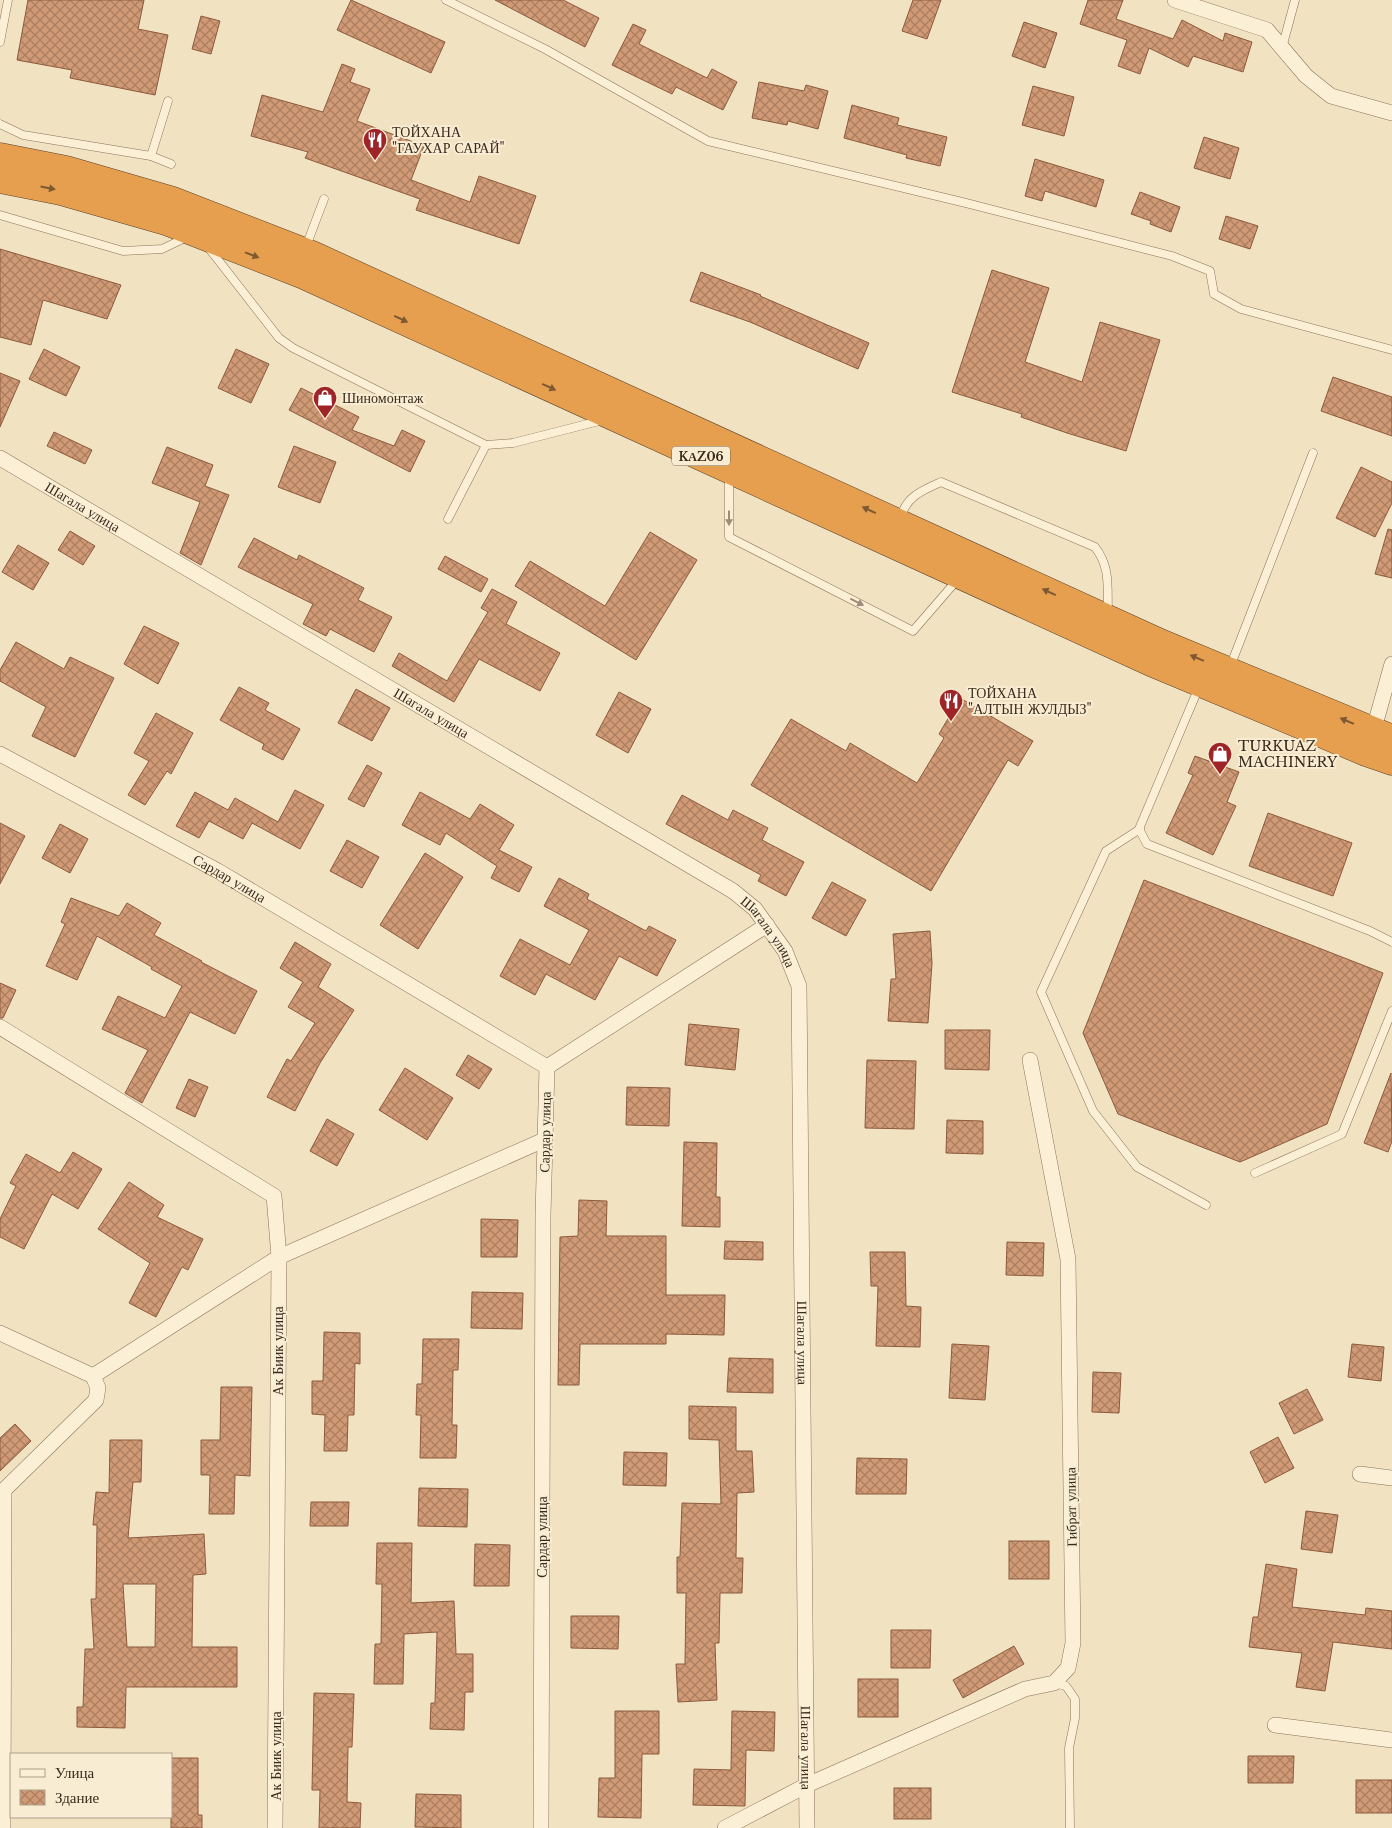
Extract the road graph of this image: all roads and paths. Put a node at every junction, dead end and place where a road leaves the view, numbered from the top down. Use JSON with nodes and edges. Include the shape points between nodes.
{"nodes":[{"id":1,"x":8,"y":0,"type":"edge"},
{"id":2,"x":446,"y":0,"type":"edge"},
{"id":3,"x":1175,"y":0,"type":"edge"},
{"id":4,"x":1295,"y":0,"type":"edge"},
{"id":5,"x":0,"y":42,"type":"edge"},
{"id":6,"x":1282,"y":48,"type":"junction"},
{"id":7,"x":168,"y":101,"type":"dead end"},
{"id":8,"x":1392,"y":113,"type":"edge"},
{"id":9,"x":0,"y":124,"type":"edge"},
{"id":10,"x":151,"y":156,"type":"junction"},
{"id":11,"x":0,"y":157,"type":"edge"},
{"id":12,"x":171,"y":164,"type":"dead end"},
{"id":13,"x":0,"y":179,"type":"edge"},
{"id":14,"x":324,"y":199,"type":"dead end"},
{"id":15,"x":0,"y":215,"type":"edge"},
{"id":16,"x":196,"y":233,"type":"junction"},
{"id":17,"x":304,"y":252,"type":"junction"},
{"id":18,"x":1392,"y":350,"type":"edge"},
{"id":19,"x":615,"y":417,"type":"junction"},
{"id":20,"x":486,"y":445,"type":"junction"},
{"id":21,"x":1313,"y":452,"type":"dead end"},
{"id":22,"x":0,"y":458,"type":"edge"},
{"id":23,"x":729,"y":469,"type":"junction"},
{"id":24,"x":448,"y":518,"type":"dead end"},
{"id":25,"x":899,"y":524,"type":"junction"},
{"id":26,"x":961,"y":575,"type":"junction"},
{"id":27,"x":1108,"y":619,"type":"junction"},
{"id":28,"x":1392,"y":664,"type":"edge"},
{"id":29,"x":1228,"y":672,"type":"junction"},
{"id":30,"x":1201,"y":683,"type":"junction"},
{"id":31,"x":1383,"y":736,"type":"edge"},
{"id":32,"x":0,"y":754,"type":"edge"},
{"id":33,"x":1392,"y":761,"type":"edge"},
{"id":34,"x":1140,"y":829,"type":"junction"},
{"id":35,"x":767,"y":925,"type":"junction"},
{"id":36,"x":1392,"y":942,"type":"edge"},
{"id":37,"x":1392,"y":1011,"type":"edge"},
{"id":38,"x":0,"y":1027,"type":"edge"},
{"id":39,"x":1030,"y":1060,"type":"dead end"},
{"id":40,"x":547,"y":1066,"type":"junction"},
{"id":41,"x":544,"y":1140,"type":"junction"},
{"id":42,"x":1255,"y":1173,"type":"dead end"},
{"id":43,"x":1206,"y":1205,"type":"dead end"},
{"id":44,"x":279,"y":1257,"type":"junction"},
{"id":45,"x":0,"y":1333,"type":"edge"},
{"id":46,"x":93,"y":1376,"type":"junction"},
{"id":47,"x":1360,"y":1474,"type":"dead end"},
{"id":48,"x":1392,"y":1478,"type":"edge"},
{"id":49,"x":1054,"y":1683,"type":"junction"},
{"id":50,"x":1274,"y":1725,"type":"dead end"},
{"id":51,"x":1392,"y":1740,"type":"edge"},
{"id":52,"x":807,"y":1785,"type":"junction"},
{"id":53,"x":3,"y":1828,"type":"edge"},
{"id":54,"x":275,"y":1828,"type":"edge"},
{"id":55,"x":541,"y":1828,"type":"edge"},
{"id":56,"x":725,"y":1828,"type":"edge"},
{"id":57,"x":807,"y":1828,"type":"edge"},
{"id":58,"x":1070,"y":1828,"type":"edge"}],
"edges":[{"from":1,"to":5,"type":"lane"},
{"from":2,"to":18,"type":"lane","via":[[545,49],[708,141],[1172,256],[1210,271],[1214,294],[1241,309]]},
{"from":3,"to":6,"type":"street","via":[[1267,30]]},
{"from":4,"to":6,"type":"lane"},
{"from":6,"to":8,"type":"street","via":[[1306,76],[1331,96]]},
{"from":7,"to":10,"type":"lane"},
{"from":9,"to":10,"type":"lane","via":[[23,136]]},
{"from":10,"to":12,"type":"lane"},
{"from":11,"to":17,"type":"highway","number":"KАZ06","via":[[66,170],[173,201]]},
{"from":13,"to":16,"type":"highway","number":"KАZ06","one_way":true,"via":[[61,191],[166,221]]},
{"from":14,"to":17,"type":"lane"},
{"from":15,"to":16,"type":"lane","via":[[123,251],[162,249]]},
{"from":16,"to":19,"type":"highway","number":"KАZ06","one_way":true,"via":[[304,275]]},
{"from":16,"to":20,"type":"lane","via":[[279,338]]},
{"from":25,"to":17,"type":"highway","number":"KАZ06","one_way":true},
{"from":19,"to":20,"type":"lane","via":[[513,443]]},
{"from":19,"to":23,"type":"highway","number":"KАZ06"},
{"from":20,"to":24,"type":"lane"},
{"from":21,"to":29,"type":"lane"},
{"from":22,"to":35,"type":"street","name":"Шагала улица","via":[[733,891],[755,909]]},
{"from":23,"to":26,"type":"highway","number":"KАZ06"},
{"from":23,"to":26,"type":"lane","one_way":true,"via":[[729,537],[913,631]]},
{"from":27,"to":25,"type":"highway","number":"KАZ06","one_way":true},
{"from":25,"to":27,"type":"lane","via":[[903,508],[917,493],[941,482],[1095,548],[1104,558],[1107,570]]},
{"from":26,"to":30,"type":"highway","number":"KАZ06"},
{"from":29,"to":27,"type":"highway","number":"KАZ06","one_way":true},
{"from":28,"to":31,"type":"street"},
{"from":31,"to":29,"type":"highway","number":"KАZ06","one_way":true},
{"from":30,"to":33,"type":"highway","number":"KАZ06"},
{"from":30,"to":34,"type":"lane"},
{"from":32,"to":40,"type":"street","name":"Сардар улица","via":[[218,872]]},
{"from":34,"to":36,"type":"lane","via":[[1147,844]]},
{"from":34,"to":43,"type":"lane","via":[[1106,851],[1042,992],[1094,1111],[1137,1167]]},
{"from":35,"to":40,"type":"street"},
{"from":35,"to":52,"type":"street","name":"Шагала улица","via":[[786,952],[799,986]]},
{"from":37,"to":42,"type":"lane","via":[[1342,1134]]},
{"from":38,"to":44,"type":"street","name":"Ак Биик улица","via":[[274,1196]]},
{"from":39,"to":49,"type":"street","name":"Гибрат улица","via":[[1068,1259],[1073,1643],[1068,1668]]},
{"from":40,"to":41,"type":"street","name":"Сардар улица"},
{"from":41,"to":44,"type":"street"},
{"from":41,"to":55,"type":"street","name":"Сардар улица"},
{"from":44,"to":46,"type":"street"},
{"from":44,"to":54,"type":"street","name":"Ак Биик улица"},
{"from":45,"to":46,"type":"street"},
{"from":46,"to":53,"type":"street","via":[[98,1388],[96,1400],[4,1490]]},
{"from":47,"to":48,"type":"street"},
{"from":49,"to":52,"type":"street","via":[[1025,1689]]},
{"from":49,"to":58,"type":"lane","via":[[1066,1686],[1075,1699],[1069,1748]]},
{"from":50,"to":51,"type":"street"},
{"from":52,"to":56,"type":"street"},
{"from":52,"to":57,"type":"street","name":"Шагала улица"}]}
